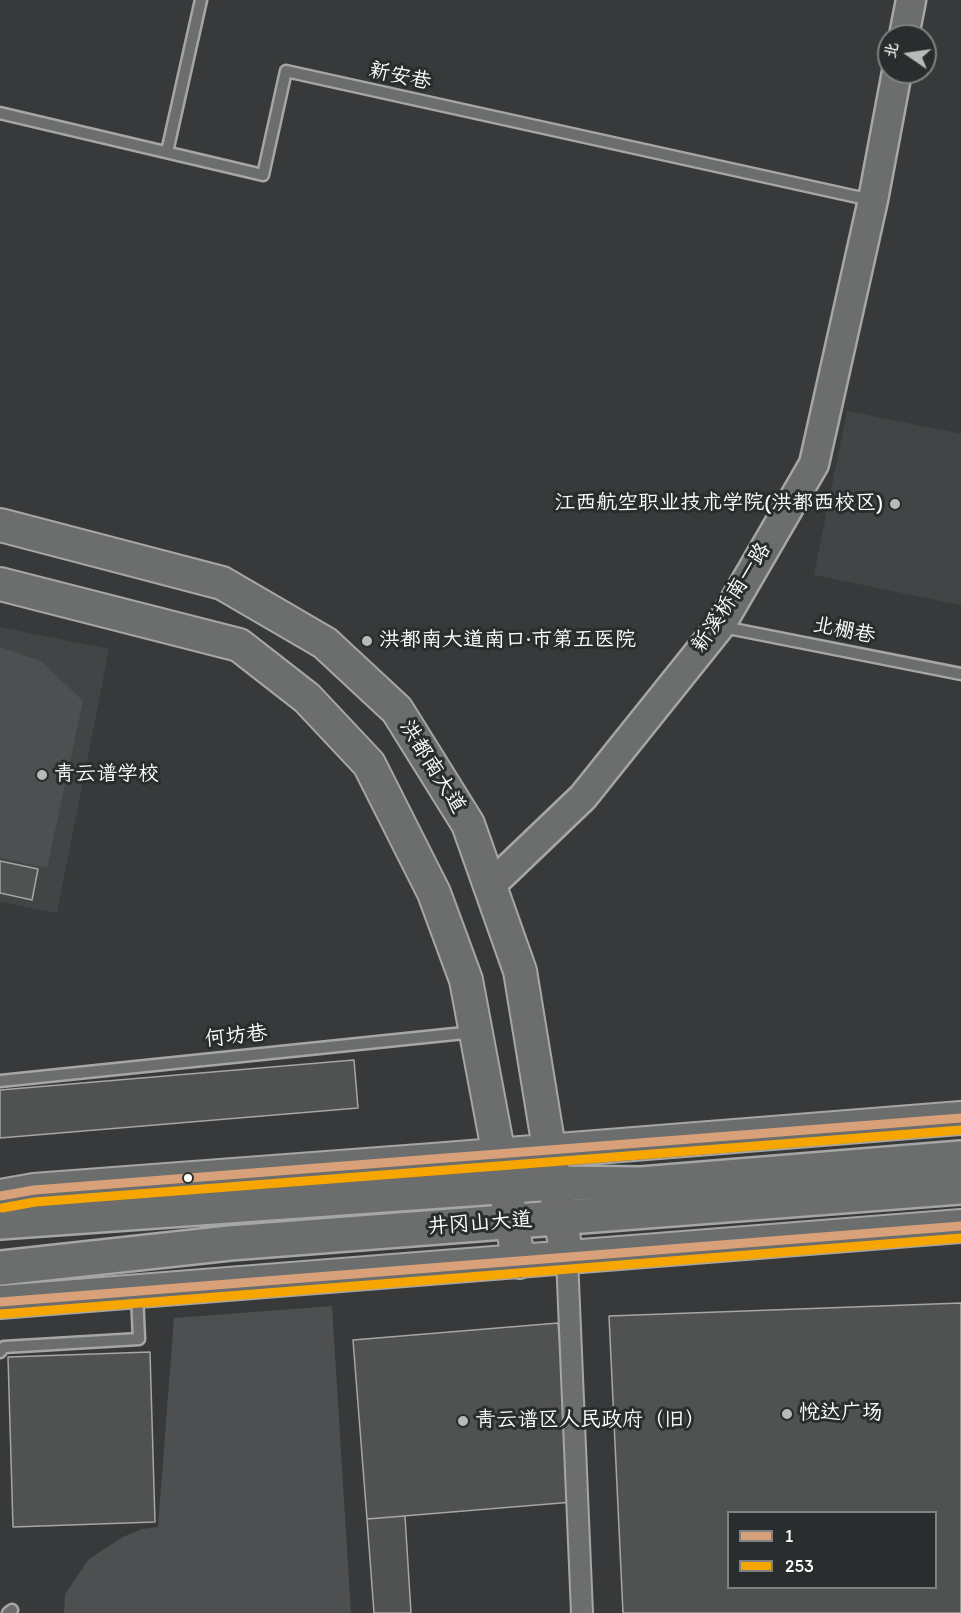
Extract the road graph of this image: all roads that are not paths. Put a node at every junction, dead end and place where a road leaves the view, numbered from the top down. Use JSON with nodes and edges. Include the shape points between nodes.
{"nodes":[{"id":1,"x":201,"y":0,"type":"edge"},
{"id":2,"x":911,"y":0,"type":"edge"},
{"id":3,"x":906,"y":24,"type":"edge"},
{"id":4,"x":895,"y":84,"type":"edge"},
{"id":5,"x":0,"y":113,"type":"edge"},
{"id":6,"x":167,"y":152,"type":"junction"},
{"id":7,"x":873,"y":200,"type":"junction"},
{"id":8,"x":0,"y":525,"type":"edge"},
{"id":9,"x":0,"y":584,"type":"edge"},
{"id":10,"x":720,"y":627,"type":"junction"},
{"id":11,"x":961,"y":674,"type":"edge"},
{"id":12,"x":490,"y":886,"type":"junction"},
{"id":13,"x":476,"y":1032,"type":"junction"},
{"id":14,"x":0,"y":1081,"type":"edge"},
{"id":15,"x":961,"y":1118,"type":"edge"},
{"id":16,"x":549,"y":1151,"type":"junction"},
{"id":17,"x":499,"y":1155,"type":"junction"},
{"id":18,"x":961,"y":1158,"type":"edge"},
{"id":19,"x":554,"y":1183,"type":"junction"},
{"id":20,"x":961,"y":1186,"type":"edge"},
{"id":21,"x":505,"y":1187,"type":"junction"},
{"id":22,"x":0,"y":1196,"type":"edge"},
{"id":23,"x":560,"y":1218,"type":"junction"},
{"id":24,"x":511,"y":1221,"type":"junction"},
{"id":25,"x":0,"y":1222,"type":"edge"},
{"id":26,"x":961,"y":1226,"type":"edge"},
{"id":27,"x":567,"y":1258,"type":"junction"},
{"id":28,"x":519,"y":1262,"type":"junction"},
{"id":29,"x":0,"y":1268,"type":"edge"},
{"id":30,"x":137,"y":1292,"type":"junction"},
{"id":31,"x":0,"y":1302,"type":"edge"},
{"id":32,"x":0,"y":1352,"type":"edge"},
{"id":33,"x":582,"y":1613,"type":"edge"}],
"edges":[{"from":1,"to":6,"type":"lane"},
{"from":2,"to":3,"type":"street"},
{"from":4,"to":7,"type":"street","name":"新溪桥南一路"},
{"from":5,"to":6,"type":"lane","name":"新安巷"},
{"from":6,"to":7,"type":"lane","name":"新安巷","via":[[263,175],[286,72]]},
{"from":7,"to":10,"type":"street","name":"新溪桥南一路","via":[[814,464]]},
{"from":8,"to":12,"type":"main road","name":"洪都南大道","via":[[222,583],[325,643],[397,710],[468,824]]},
{"from":9,"to":13,"type":"main road","via":[[239,645],[307,698],[369,764],[434,893],[466,980]]},
{"from":10,"to":11,"type":"lane","name":"北棚巷"},
{"from":10,"to":12,"type":"street","name":"新溪桥南一路","via":[[583,798]]},
{"from":12,"to":16,"type":"main road","name":"洪都南大道","via":[[520,971]]},
{"from":13,"to":14,"type":"lane","name":"何坊巷"},
{"from":13,"to":17,"type":"main road"},
{"from":15,"to":16,"type":"main road"},
{"from":16,"to":17,"type":"main road"},
{"from":16,"to":19,"type":"main road","name":"洪都南大道"},
{"from":17,"to":21,"type":"main road"},
{"from":17,"to":22,"type":"main road","via":[[33,1190]]},
{"from":18,"to":19,"type":"highway","name":"井冈山大道","via":[[641,1184]]},
{"from":19,"to":21,"type":"highway","name":"井冈山大道"},
{"from":19,"to":23,"type":"main road","name":"洪都南大道"},
{"from":20,"to":23,"type":"highway","name":"井冈山大道"},
{"from":21,"to":24,"type":"main road"},
{"from":21,"to":25,"type":"highway","name":"井冈山大道"},
{"from":23,"to":24,"type":"highway","name":"井冈山大道"},
{"from":23,"to":27,"type":"main road","name":"洪都南大道"},
{"from":24,"to":28,"type":"main road"},
{"from":24,"to":29,"type":"highway","name":"井冈山大道","via":[[230,1243]]},
{"from":26,"to":27,"type":"main road"},
{"from":27,"to":28,"type":"main road"},
{"from":27,"to":33,"type":"street"},
{"from":28,"to":30,"type":"main road"},
{"from":30,"to":31,"type":"main road"},
{"from":30,"to":32,"type":"lane","via":[[139,1339],[4,1347]]}]}
